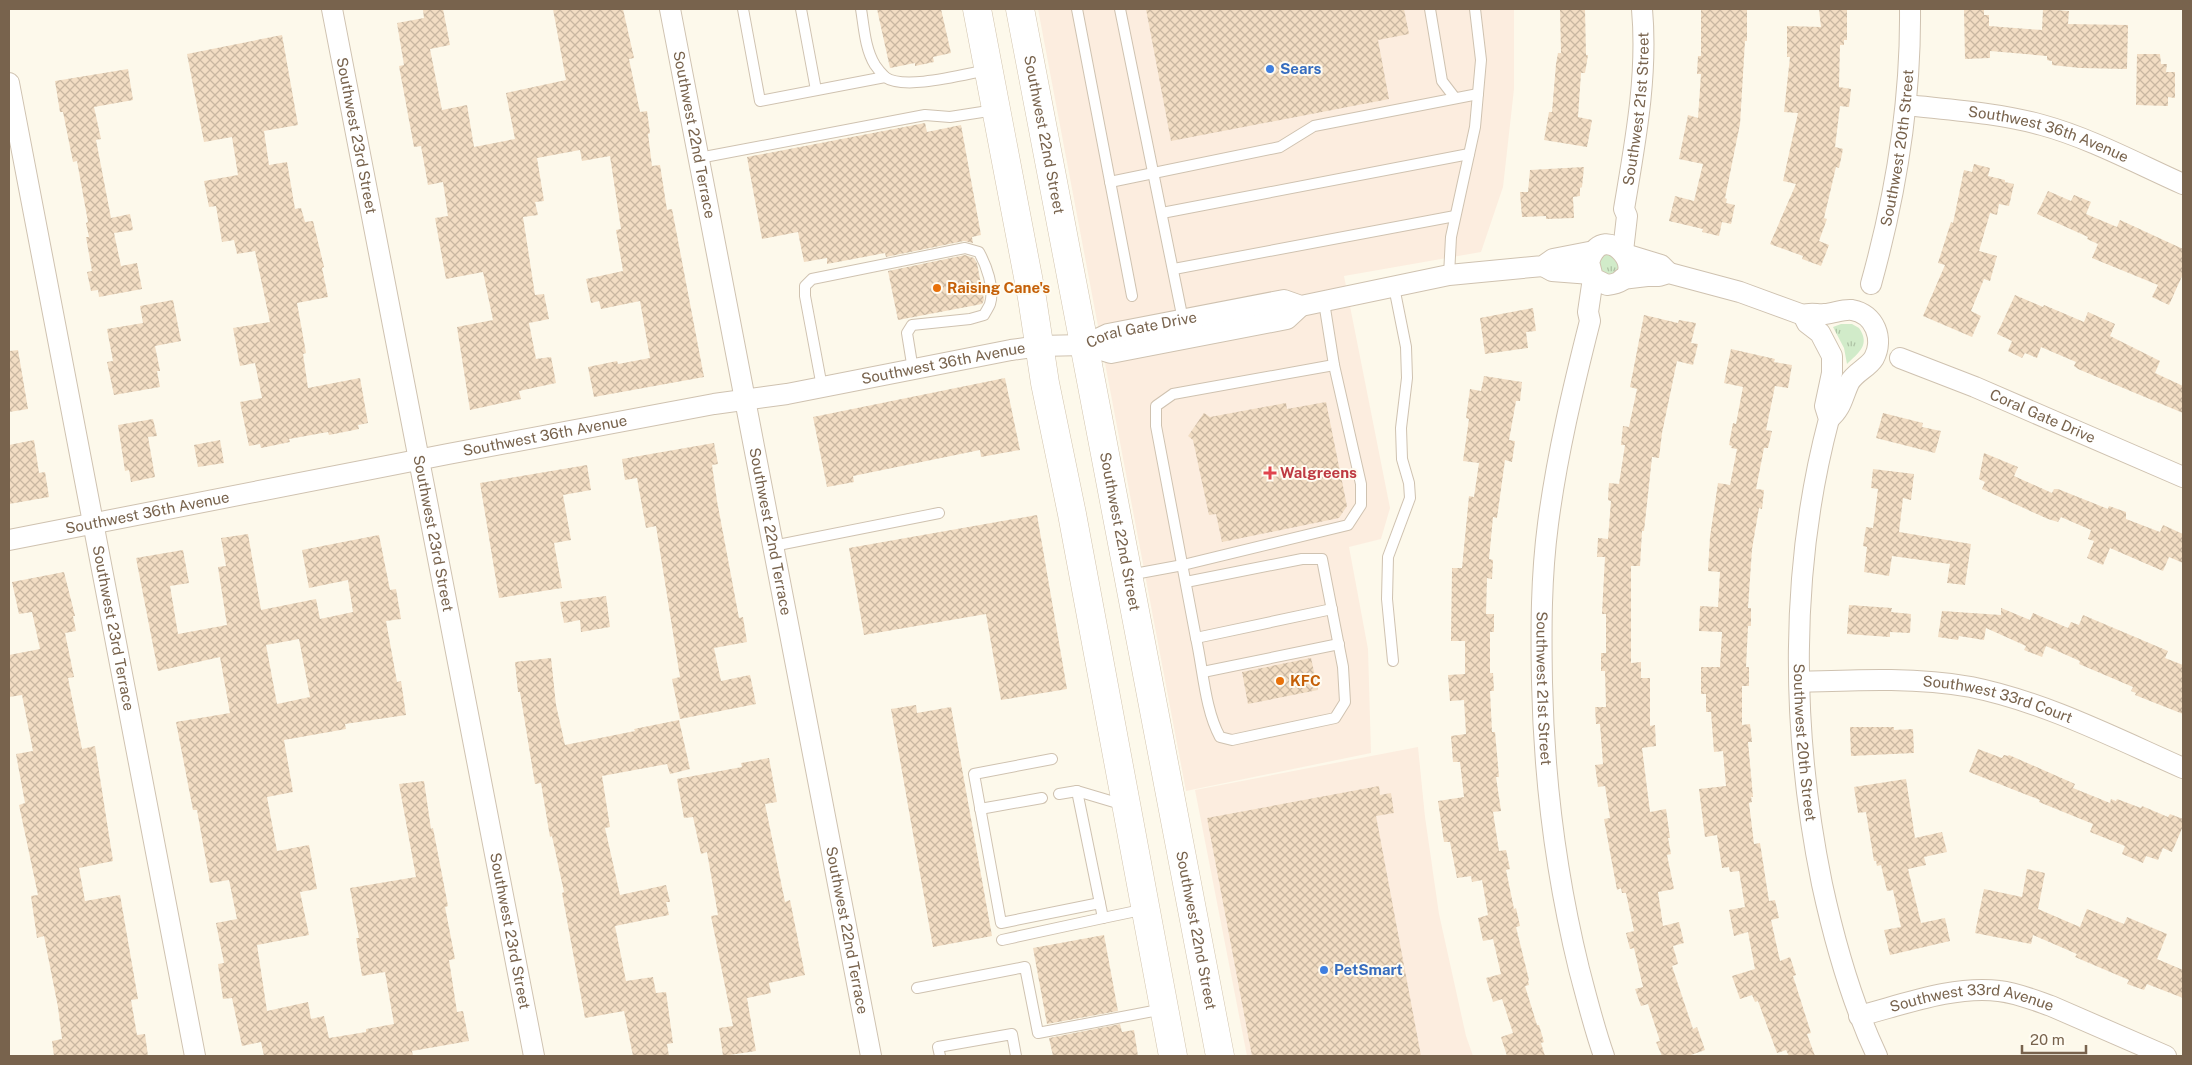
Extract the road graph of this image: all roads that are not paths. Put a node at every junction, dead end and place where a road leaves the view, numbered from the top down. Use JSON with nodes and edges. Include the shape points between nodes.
{"nodes":[{"id":1,"x":332,"y":9,"type":"edge"},
{"id":2,"x":670,"y":9,"type":"edge"},
{"id":3,"x":743,"y":9,"type":"edge"},
{"id":4,"x":801,"y":9,"type":"edge"},
{"id":5,"x":860,"y":9,"type":"edge"},
{"id":6,"x":977,"y":9,"type":"edge"},
{"id":7,"x":1020,"y":9,"type":"edge"},
{"id":8,"x":1077,"y":9,"type":"edge"},
{"id":9,"x":1120,"y":9,"type":"edge"},
{"id":10,"x":1430,"y":9,"type":"edge"},
{"id":11,"x":1475,"y":9,"type":"edge"},
{"id":12,"x":1642,"y":9,"type":"edge"},
{"id":13,"x":1910,"y":9,"type":"edge"},
{"id":14,"x":989,"y":70,"type":"junction"},
{"id":15,"x":885,"y":77,"type":"junction"},
{"id":16,"x":9,"y":82,"type":"edge"},
{"id":17,"x":816,"y":90,"type":"junction"},
{"id":18,"x":1478,"y":94,"type":"junction"},
{"id":19,"x":1455,"y":98,"type":"junction"},
{"id":20,"x":1907,"y":105,"type":"junction"},
{"id":21,"x":996,"y":109,"type":"junction"},
{"id":22,"x":1469,"y":154,"type":"junction"},
{"id":23,"x":699,"y":158,"type":"junction"},
{"id":24,"x":1153,"y":171,"type":"junction"},
{"id":25,"x":1110,"y":182,"type":"junction"},
{"id":26,"x":2183,"y":184,"type":"edge"},
{"id":27,"x":1624,"y":209,"type":"junction"},
{"id":28,"x":1162,"y":213,"type":"junction"},
{"id":29,"x":1455,"y":216,"type":"junction"},
{"id":30,"x":1597,"y":249,"type":"junction"},
{"id":31,"x":1624,"y":252,"type":"junction"},
{"id":32,"x":1543,"y":266,"type":"junction"},
{"id":33,"x":1174,"y":269,"type":"junction"},
{"id":34,"x":1669,"y":273,"type":"junction"},
{"id":35,"x":1449,"y":275,"type":"junction"},
{"id":36,"x":1592,"y":276,"type":"junction"},
{"id":37,"x":1618,"y":282,"type":"junction"},
{"id":38,"x":1870,"y":284,"type":"dead end"},
{"id":39,"x":1394,"y":287,"type":"junction"},
{"id":40,"x":1132,"y":296,"type":"dead end"},
{"id":41,"x":1324,"y":302,"type":"junction"},
{"id":42,"x":1301,"y":306,"type":"junction"},
{"id":43,"x":1803,"y":315,"type":"junction"},
{"id":44,"x":1183,"y":320,"type":"junction"},
{"id":45,"x":1590,"y":321,"type":"junction"},
{"id":46,"x":1085,"y":345,"type":"junction"},
{"id":47,"x":1039,"y":346,"type":"junction"},
{"id":48,"x":1900,"y":358,"type":"dead end"},
{"id":49,"x":1334,"y":365,"type":"junction"},
{"id":50,"x":913,"y":370,"type":"junction"},
{"id":51,"x":822,"y":387,"type":"junction"},
{"id":52,"x":744,"y":399,"type":"junction"},
{"id":53,"x":1829,"y":420,"type":"junction"},
{"id":54,"x":418,"y":460,"type":"junction"},
{"id":55,"x":2183,"y":477,"type":"edge"},
{"id":56,"x":939,"y":514,"type":"dead end"},
{"id":57,"x":94,"y":523,"type":"junction"},
{"id":58,"x":9,"y":540,"type":"edge"},
{"id":59,"x":773,"y":546,"type":"junction"},
{"id":60,"x":1183,"y":565,"type":"junction"},
{"id":61,"x":1129,"y":575,"type":"junction"},
{"id":62,"x":1186,"y":582,"type":"junction"},
{"id":63,"x":1332,"y":610,"type":"junction"},
{"id":64,"x":1196,"y":638,"type":"junction"},
{"id":65,"x":1339,"y":644,"type":"junction"},
{"id":66,"x":1393,"y":662,"type":"dead end"},
{"id":67,"x":1203,"y":672,"type":"junction"},
{"id":68,"x":1800,"y":682,"type":"junction"},
{"id":69,"x":1052,"y":759,"type":"dead end"},
{"id":70,"x":2183,"y":768,"type":"edge"},
{"id":71,"x":1077,"y":791,"type":"junction"},
{"id":72,"x":1059,"y":794,"type":"dead end"},
{"id":73,"x":1042,"y":798,"type":"dead end"},
{"id":74,"x":1127,"y":806,"type":"junction"},
{"id":75,"x":980,"y":809,"type":"junction"},
{"id":76,"x":1100,"y":903,"type":"junction"},
{"id":77,"x":1147,"y":909,"type":"junction"},
{"id":78,"x":1103,"y":918,"type":"junction"},
{"id":79,"x":1002,"y":940,"type":"dead end"},
{"id":80,"x":917,"y":988,"type":"dead end"},
{"id":81,"x":1165,"y":1009,"type":"junction"},
{"id":82,"x":1859,"y":1016,"type":"junction"},
{"id":83,"x":195,"y":1056,"type":"edge"},
{"id":84,"x":534,"y":1056,"type":"edge"},
{"id":85,"x":870,"y":1056,"type":"edge"},
{"id":86,"x":940,"y":1056,"type":"edge"},
{"id":87,"x":1016,"y":1056,"type":"edge"},
{"id":88,"x":1173,"y":1056,"type":"edge"},
{"id":89,"x":1220,"y":1056,"type":"edge"},
{"id":90,"x":1604,"y":1056,"type":"edge"},
{"id":91,"x":1878,"y":1056,"type":"edge"},
{"id":92,"x":2166,"y":1056,"type":"edge"}],
"edges":[{"from":1,"to":54,"type":"street","name":"Southwest 23rd Street"},
{"from":2,"to":23,"type":"street","name":"Southwest 22nd Terrace"},
{"from":3,"to":17,"type":"lane","via":[[760,102]]},
{"from":4,"to":17,"type":"lane"},
{"from":5,"to":15,"type":"lane","via":[[869,51]]},
{"from":6,"to":14,"type":"main road"},
{"from":7,"to":46,"type":"main road","name":"Southwest 22nd Street"},
{"from":8,"to":25,"type":"lane"},
{"from":9,"to":24,"type":"lane"},
{"from":10,"to":19,"type":"lane","via":[[1442,81]]},
{"from":11,"to":18,"type":"lane","via":[[1480,60]]},
{"from":12,"to":27,"type":"street","name":"Southwest 21st Street","via":[[1639,108]]},
{"from":13,"to":20,"type":"street","name":"Southwest 20th Street"},
{"from":14,"to":15,"type":"lane","via":[[911,82]]},
{"from":14,"to":21,"type":"main road"},
{"from":15,"to":17,"type":"lane"},
{"from":16,"to":57,"type":"street","name":"Southwest 23rd Terrace"},
{"from":18,"to":19,"type":"lane"},
{"from":18,"to":22,"type":"lane"},
{"from":19,"to":24,"type":"lane","via":[[1314,126],[1280,147]]},
{"from":20,"to":26,"type":"street","name":"Southwest 36th Avenue","via":[[2001,116],[2042,125]]},
{"from":20,"to":38,"type":"street","name":"Southwest 20th Street","via":[[1893,192]]},
{"from":21,"to":23,"type":"lane","via":[[950,117],[925,115]]},
{"from":21,"to":47,"type":"main road"},
{"from":22,"to":28,"type":"lane"},
{"from":22,"to":29,"type":"lane"},
{"from":23,"to":52,"type":"street","name":"Southwest 22nd Terrace"},
{"from":24,"to":25,"type":"lane"},
{"from":24,"to":28,"type":"lane"},
{"from":25,"to":40,"type":"lane"},
{"from":27,"to":30,"type":"street","name":"Southwest 21st Street"},
{"from":27,"to":31,"type":"street","name":"Southwest 21st Street","via":[[1628,216]]},
{"from":28,"to":33,"type":"lane"},
{"from":29,"to":33,"type":"lane"},
{"from":29,"to":35,"type":"lane"},
{"from":30,"to":31,"type":"street","via":[[1612,245]]},
{"from":30,"to":32,"type":"street","name":"Coral Gate Drive","via":[[1553,259]]},
{"from":30,"to":36,"type":"street","via":[[1589,262]]},
{"from":31,"to":34,"type":"street","via":[[1661,265]]},
{"from":31,"to":37,"type":"street","via":[[1628,270]]},
{"from":32,"to":35,"type":"street","name":"Coral Gate Drive"},
{"from":32,"to":36,"type":"street","name":"Coral Gate Drive","via":[[1552,271]]},
{"from":33,"to":44,"type":"lane"},
{"from":34,"to":37,"type":"street"},
{"from":34,"to":43,"type":"street","via":[[1740,292]]},
{"from":35,"to":39,"type":"street","name":"Coral Gate Drive"},
{"from":36,"to":37,"type":"street","via":[[1602,284]]},
{"from":36,"to":45,"type":"street","name":"Southwest 21st Street"},
{"from":37,"to":45,"type":"street","name":"Southwest 21st Street"},
{"from":39,"to":41,"type":"street","name":"Coral Gate Drive"},
{"from":39,"to":66,"type":"lane","via":[[1406,347],[1407,378],[1401,428],[1410,498],[1388,557],[1387,599]]},
{"from":41,"to":42,"type":"street","name":"Coral Gate Drive"},
{"from":41,"to":49,"type":"lane"},
{"from":42,"to":44,"type":"street","name":"Coral Gate Drive","via":[[1284,300]]},
{"from":42,"to":46,"type":"street","name":"Coral Gate Drive","via":[[1287,319],[1112,353]]},
{"from":43,"to":53,"type":"street","name":"Southwest 20th Street","via":[[1828,346],[1833,364],[1825,406]]},
{"from":43,"to":53,"type":"street","name":"Southwest 20th Street","via":[[1853,310],[1865,314],[1875,328],[1878,343],[1874,359],[1850,382],[1839,410]]},
{"from":44,"to":46,"type":"street","name":"Coral Gate Drive","via":[[1108,334]]},
{"from":45,"to":90,"type":"street","name":"Southwest 21st Street","via":[[1565,426],[1548,522],[1542,597],[1542,661],[1547,781],[1556,856],[1571,936]]},
{"from":46,"to":47,"type":"street","name":"Southwest 36th Avenue"},
{"from":46,"to":61,"type":"main road","name":"Southwest 22nd Street"},
{"from":47,"to":50,"type":"street","name":"Southwest 36th Avenue"},
{"from":47,"to":74,"type":"main road"},
{"from":48,"to":55,"type":"street","name":"Coral Gate Drive"},
{"from":49,"to":60,"type":"lane","via":[[1361,484],[1361,505],[1348,525]]},
{"from":49,"to":60,"type":"lane","via":[[1173,394],[1156,406],[1156,426]]},
{"from":50,"to":51,"type":"street","name":"Southwest 36th Avenue"},
{"from":50,"to":51,"type":"lane","via":[[906,333],[912,325],[970,319],[984,315],[991,303],[985,262],[979,252],[965,248],[812,279],[805,286],[805,296]]},
{"from":51,"to":52,"type":"street","name":"Southwest 36th Avenue"},
{"from":52,"to":54,"type":"street","name":"Southwest 36th Avenue"},
{"from":52,"to":59,"type":"street","name":"Southwest 22nd Terrace"},
{"from":53,"to":68,"type":"street","name":"Southwest 20th Street","via":[[1816,470],[1806,541],[1801,590]]},
{"from":54,"to":57,"type":"street","name":"Southwest 36th Avenue"},
{"from":54,"to":84,"type":"street","name":"Southwest 23rd Street"},
{"from":56,"to":59,"type":"lane"},
{"from":57,"to":58,"type":"street","name":"Southwest 36th Avenue"},
{"from":57,"to":83,"type":"street","name":"Southwest 23rd Terrace"},
{"from":59,"to":85,"type":"street","name":"Southwest 22nd Terrace"},
{"from":60,"to":61,"type":"lane"},
{"from":60,"to":62,"type":"lane"},
{"from":61,"to":89,"type":"main road","name":"Southwest 22nd Street"},
{"from":62,"to":63,"type":"lane","via":[[1302,559],[1322,559]]},
{"from":62,"to":64,"type":"lane"},
{"from":63,"to":64,"type":"lane"},
{"from":63,"to":65,"type":"lane"},
{"from":64,"to":67,"type":"lane"},
{"from":65,"to":67,"type":"lane"},
{"from":65,"to":67,"type":"lane","via":[[1345,702],[1335,718],[1232,740],[1220,737],[1213,724]]},
{"from":68,"to":70,"type":"street","name":"Southwest 33rd Court","via":[[1930,682],[1986,691],[2079,723]]},
{"from":68,"to":82,"type":"street","name":"Southwest 20th Street","via":[[1801,732],[1810,819],[1835,942]]},
{"from":69,"to":75,"type":"lane","via":[[974,774]]},
{"from":71,"to":72,"type":"lane"},
{"from":71,"to":74,"type":"lane"},
{"from":71,"to":76,"type":"lane"},
{"from":73,"to":75,"type":"lane"},
{"from":74,"to":77,"type":"main road"},
{"from":75,"to":76,"type":"lane","via":[[1001,923]]},
{"from":76,"to":78,"type":"lane"},
{"from":77,"to":78,"type":"lane"},
{"from":77,"to":81,"type":"main road"},
{"from":78,"to":79,"type":"lane"},
{"from":80,"to":81,"type":"lane","via":[[1025,967],[1038,1033]]},
{"from":81,"to":88,"type":"main road"},
{"from":82,"to":91,"type":"street","name":"Southwest 20th Street"},
{"from":82,"to":92,"type":"street","name":"Southwest 33rd Avenue","via":[[1948,994],[2000,991],[2042,1003]]},
{"from":86,"to":87,"type":"lane","via":[[938,1047],[1012,1034]]}]}
